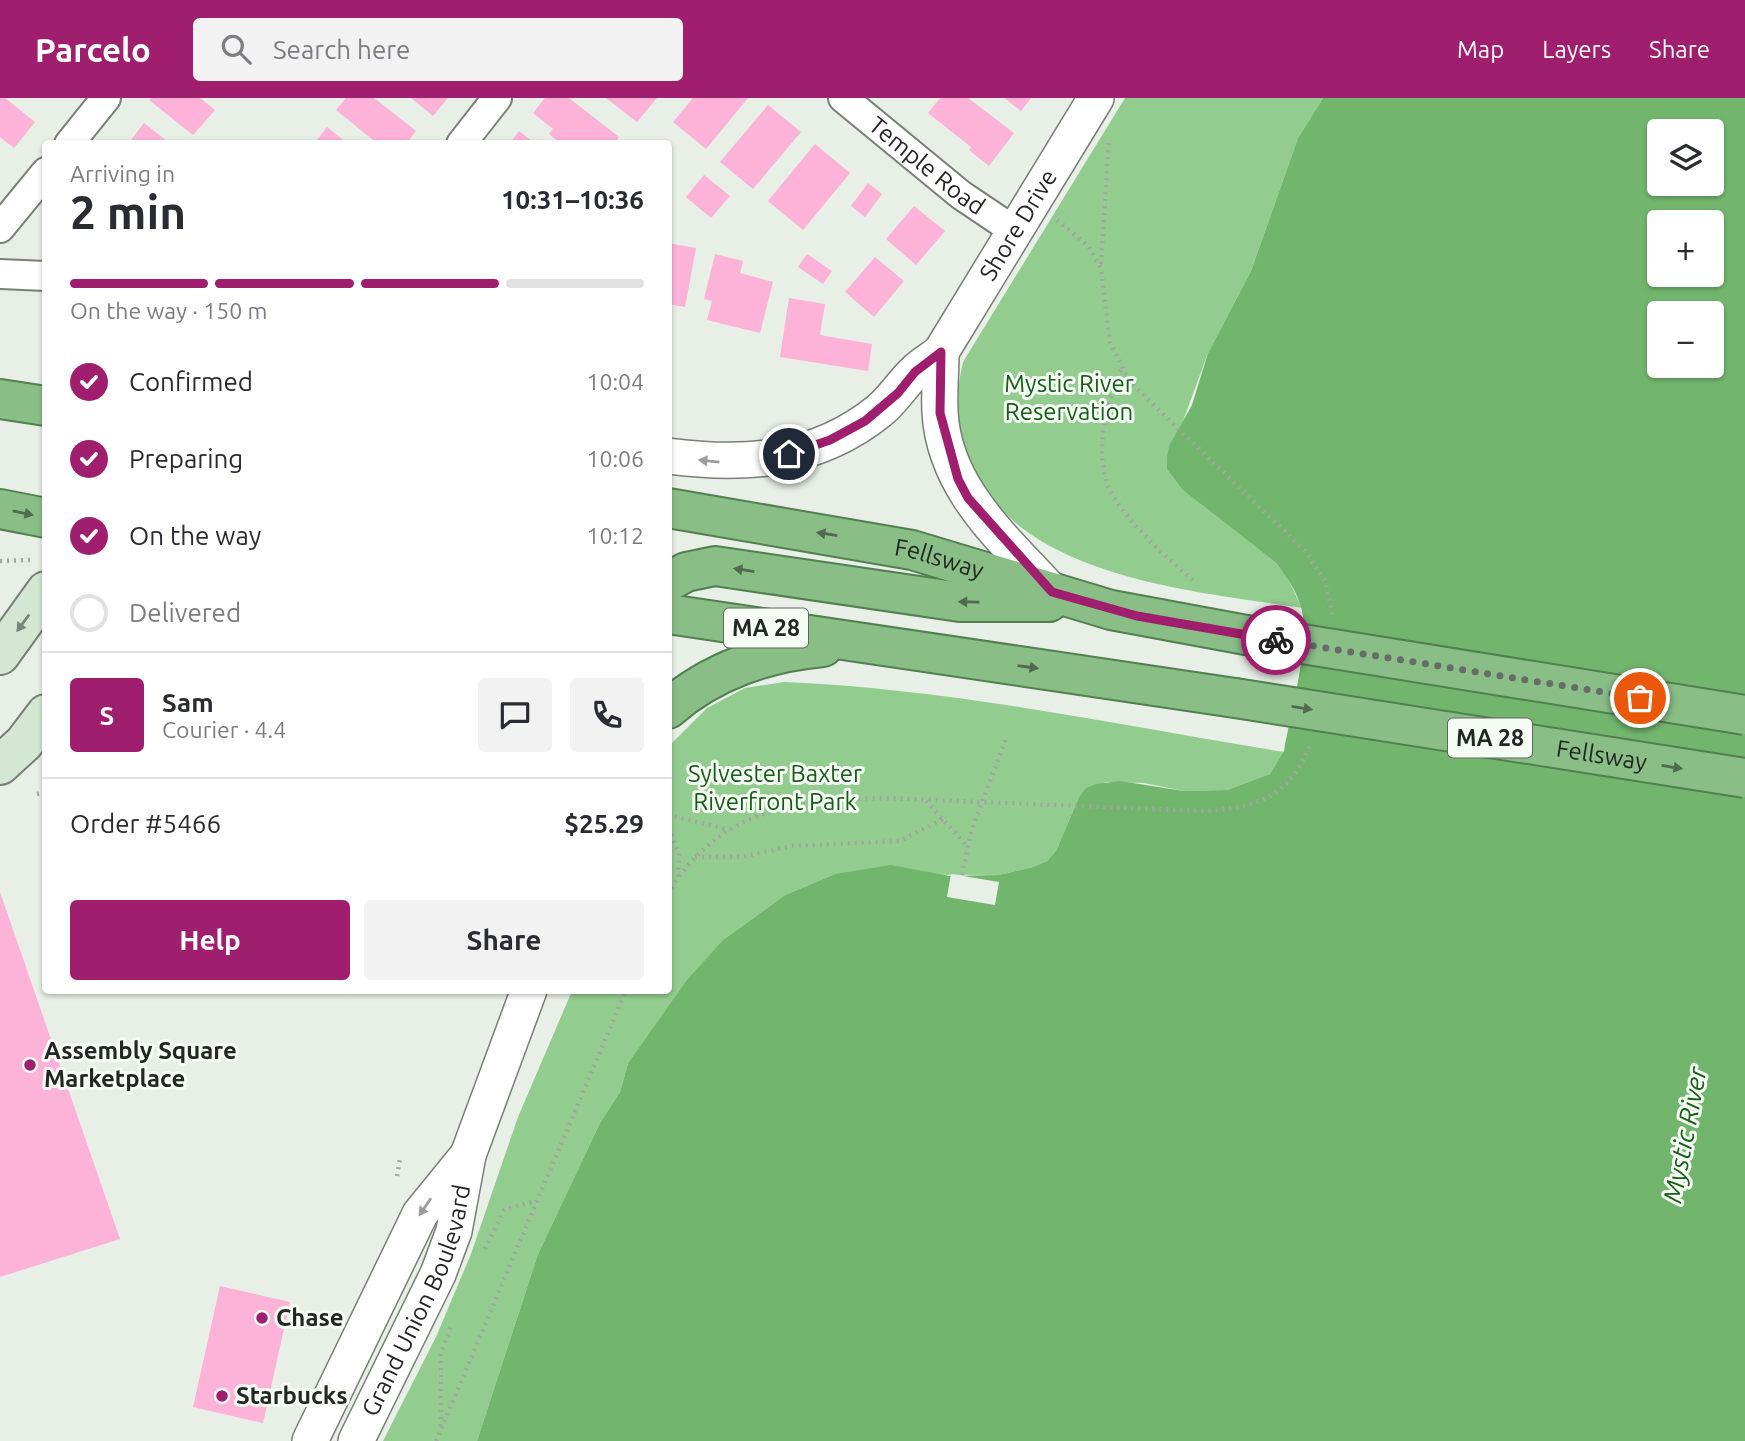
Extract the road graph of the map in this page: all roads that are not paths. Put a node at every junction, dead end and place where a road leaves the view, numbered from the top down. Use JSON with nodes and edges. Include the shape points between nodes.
{"nodes":[{"id":1,"x":106,"y":98,"type":"edge"},
{"id":2,"x":498,"y":98,"type":"edge"},
{"id":3,"x":843,"y":98,"type":"edge"},
{"id":4,"x":1096,"y":98,"type":"edge"},
{"id":5,"x":72,"y":140,"type":"edge"},
{"id":6,"x":463,"y":140,"type":"edge"},
{"id":7,"x":42,"y":177,"type":"edge"},
{"id":8,"x":0,"y":228,"type":"edge"},
{"id":9,"x":1016,"y":232,"type":"junction"},
{"id":10,"x":0,"y":274,"type":"edge"},
{"id":11,"x":42,"y":276,"type":"edge"},
{"id":12,"x":941,"y":352,"type":"junction"},
{"id":13,"x":19,"y":402,"type":"edge"},
{"id":14,"x":42,"y":413,"type":"edge"},
{"id":15,"x":672,"y":456,"type":"edge"},
{"id":16,"x":0,"y":509,"type":"edge"},
{"id":17,"x":672,"y":509,"type":"edge"},
{"id":18,"x":42,"y":516,"type":"edge"},
{"id":19,"x":39,"y":576,"type":"edge"},
{"id":20,"x":672,"y":580,"type":"edge"},
{"id":21,"x":1069,"y":597,"type":"junction"},
{"id":22,"x":672,"y":615,"type":"edge"},
{"id":23,"x":864,"y":643,"type":"junction"},
{"id":24,"x":0,"y":655,"type":"edge"},
{"id":25,"x":672,"y":705,"type":"edge"},
{"id":26,"x":1745,"y":715,"type":"edge"},
{"id":27,"x":42,"y":719,"type":"edge"},
{"id":28,"x":0,"y":765,"type":"edge"},
{"id":29,"x":1745,"y":778,"type":"edge"},
{"id":30,"x":528,"y":994,"type":"edge"},
{"id":31,"x":468,"y":1155,"type":"junction"},
{"id":32,"x":310,"y":1441,"type":"edge"},
{"id":33,"x":356,"y":1441,"type":"edge"}],
"edges":[{"from":1,"to":5,"type":"street"},
{"from":2,"to":6,"type":"street"},
{"from":3,"to":9,"type":"street","name":"Temple Road","via":[[961,195]]},
{"from":4,"to":9,"type":"street","name":"Shore Drive"},
{"from":7,"to":8,"type":"street"},
{"from":9,"to":12,"type":"street","name":"Shore Drive"},
{"from":10,"to":11,"type":"street"},
{"from":12,"to":15,"type":"street","name":"Shore Drive","one_way":true,"via":[[879,411],[810,447],[727,463]]},
{"from":12,"to":21,"type":"street","via":[[940,413],[958,479],[968,498]]},
{"from":13,"to":14,"type":"highway"},
{"from":16,"to":18,"type":"highway","one_way":true},
{"from":21,"to":17,"type":"highway","name":"Fellsway","one_way":true,"via":[[912,550]]},
{"from":19,"to":24,"type":"main road","one_way":true},
{"from":21,"to":20,"type":"highway","one_way":true,"via":[[960,602],[715,566]]},
{"from":21,"to":26,"type":"highway","name":"Fellsway","bridge":true,"via":[[1164,622]]},
{"from":22,"to":23,"type":"highway","name":"Fellsway","number":"MA 28"},
{"from":23,"to":25,"type":"highway","via":[[808,648],[744,665],[688,691]]},
{"from":23,"to":29,"type":"highway","name":"Fellsway","number":"MA 28","one_way":true,"bridge":true},
{"from":27,"to":28,"type":"main road"},
{"from":30,"to":31,"type":"street","name":"Grand Union Boulevard"},
{"from":31,"to":32,"type":"street","name":"Grand Union Boulevard","one_way":true,"via":[[420,1214]]},
{"from":31,"to":33,"type":"street","name":"Grand Union Boulevard","via":[[454,1231],[438,1273]]}]}
